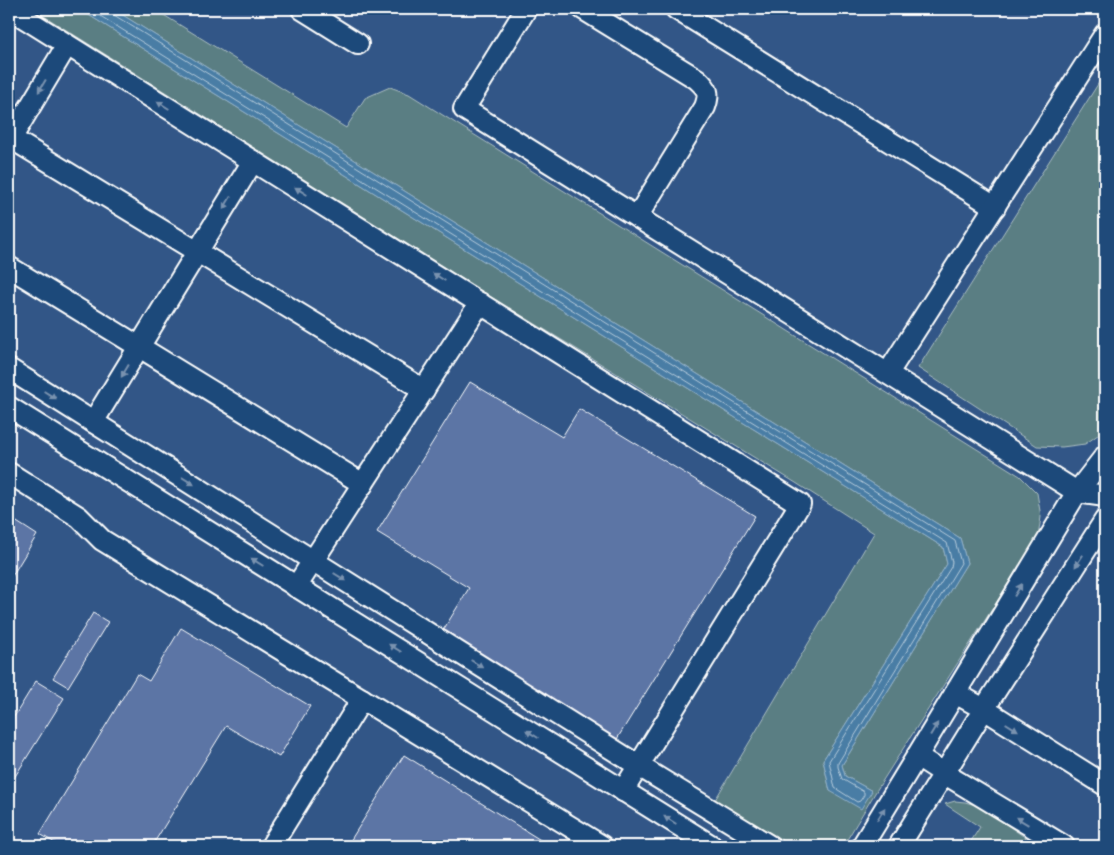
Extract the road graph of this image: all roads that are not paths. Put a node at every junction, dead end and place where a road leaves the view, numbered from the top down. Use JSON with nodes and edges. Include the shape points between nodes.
{"nodes":[{"id":1,"x":10,"y":9,"type":"edge"},
{"id":2,"x":302,"y":9,"type":"edge"},
{"id":3,"x":526,"y":9,"type":"edge"},
{"id":4,"x":583,"y":9,"type":"edge"},
{"id":5,"x":676,"y":9,"type":"edge"},
{"id":6,"x":1105,"y":34,"type":"edge"},
{"id":7,"x":358,"y":44,"type":"dead end"},
{"id":8,"x":67,"y":45,"type":"junction"},
{"id":9,"x":10,"y":139,"type":"edge"},
{"id":10,"x":253,"y":161,"type":"junction"},
{"id":11,"x":995,"y":207,"type":"junction"},
{"id":12,"x":638,"y":217,"type":"junction"},
{"id":13,"x":197,"y":252,"type":"junction"},
{"id":14,"x":9,"y":267,"type":"edge"},
{"id":15,"x":480,"y":303,"type":"junction"},
{"id":16,"x":139,"y":347,"type":"junction"},
{"id":17,"x":9,"y":369,"type":"edge"},
{"id":18,"x":888,"y":373,"type":"junction"},
{"id":19,"x":424,"y":390,"type":"junction"},
{"id":20,"x":9,"y":407,"type":"edge"},
{"id":21,"x":93,"y":422,"type":"junction"},
{"id":22,"x":1105,"y":456,"type":"edge"},
{"id":23,"x":9,"y":473,"type":"edge"},
{"id":24,"x":363,"y":484,"type":"junction"},
{"id":25,"x":1077,"y":492,"type":"junction"},
{"id":26,"x":1105,"y":496,"type":"edge"},
{"id":27,"x":1105,"y":520,"type":"edge"},
{"id":28,"x":313,"y":560,"type":"junction"},
{"id":29,"x":296,"y":587,"type":"junction"},
{"id":30,"x":955,"y":693,"type":"junction"},
{"id":31,"x":362,"y":699,"type":"junction"},
{"id":32,"x":984,"y":709,"type":"junction"},
{"id":33,"x":918,"y":756,"type":"junction"},
{"id":34,"x":639,"y":766,"type":"junction"},
{"id":35,"x":945,"y":774,"type":"junction"},
{"id":36,"x":1105,"y":785,"type":"edge"},
{"id":37,"x":623,"y":791,"type":"junction"},
{"id":38,"x":862,"y":845,"type":"edge"},
{"id":39,"x":271,"y":846,"type":"edge"},
{"id":40,"x":602,"y":846,"type":"edge"},
{"id":41,"x":712,"y":846,"type":"edge"},
{"id":42,"x":770,"y":846,"type":"edge"},
{"id":43,"x":899,"y":846,"type":"edge"},
{"id":44,"x":1064,"y":846,"type":"edge"}],
"edges":[{"from":1,"to":8,"type":"lane"},
{"from":2,"to":7,"type":"lane"},
{"from":3,"to":12,"type":"lane","via":[[464,109]]},
{"from":4,"to":12,"type":"lane","via":[[697,79],[708,92],[705,107]]},
{"from":5,"to":11,"type":"lane"},
{"from":6,"to":11,"type":"lane"},
{"from":8,"to":9,"type":"lane","one_way":true},
{"from":10,"to":8,"type":"lane","one_way":true},
{"from":9,"to":13,"type":"lane"},
{"from":10,"to":13,"type":"lane","one_way":true},
{"from":15,"to":10,"type":"lane","one_way":true},
{"from":11,"to":18,"type":"lane"},
{"from":12,"to":18,"type":"lane"},
{"from":13,"to":16,"type":"lane"},
{"from":13,"to":19,"type":"lane"},
{"from":14,"to":16,"type":"lane"},
{"from":15,"to":19,"type":"lane"},
{"from":15,"to":34,"type":"lane","via":[[800,504]]},
{"from":16,"to":21,"type":"lane","one_way":true},
{"from":16,"to":24,"type":"lane"},
{"from":17,"to":21,"type":"lane","one_way":true},
{"from":18,"to":25,"type":"lane"},
{"from":19,"to":24,"type":"lane"},
{"from":29,"to":20,"type":"lane","one_way":true},
{"from":21,"to":28,"type":"lane","one_way":true},
{"from":22,"to":25,"type":"lane"},
{"from":23,"to":31,"type":"lane","via":[[79,517],[102,540]]},
{"from":24,"to":28,"type":"lane"},
{"from":25,"to":26,"type":"lane"},
{"from":30,"to":25,"type":"lane","one_way":true},
{"from":27,"to":32,"type":"lane","one_way":true},
{"from":28,"to":29,"type":"lane"},
{"from":28,"to":34,"type":"lane","one_way":true},
{"from":37,"to":29,"type":"lane","one_way":true},
{"from":30,"to":32,"type":"lane"},
{"from":33,"to":30,"type":"lane","one_way":true},
{"from":31,"to":39,"type":"lane"},
{"from":31,"to":40,"type":"lane"},
{"from":32,"to":35,"type":"lane"},
{"from":32,"to":36,"type":"lane","one_way":true},
{"from":33,"to":35,"type":"lane"},
{"from":38,"to":33,"type":"lane","one_way":true},
{"from":34,"to":37,"type":"lane"},
{"from":34,"to":42,"type":"lane"},
{"from":35,"to":43,"type":"lane"},
{"from":44,"to":35,"type":"lane","one_way":true},
{"from":41,"to":37,"type":"lane","one_way":true}]}
